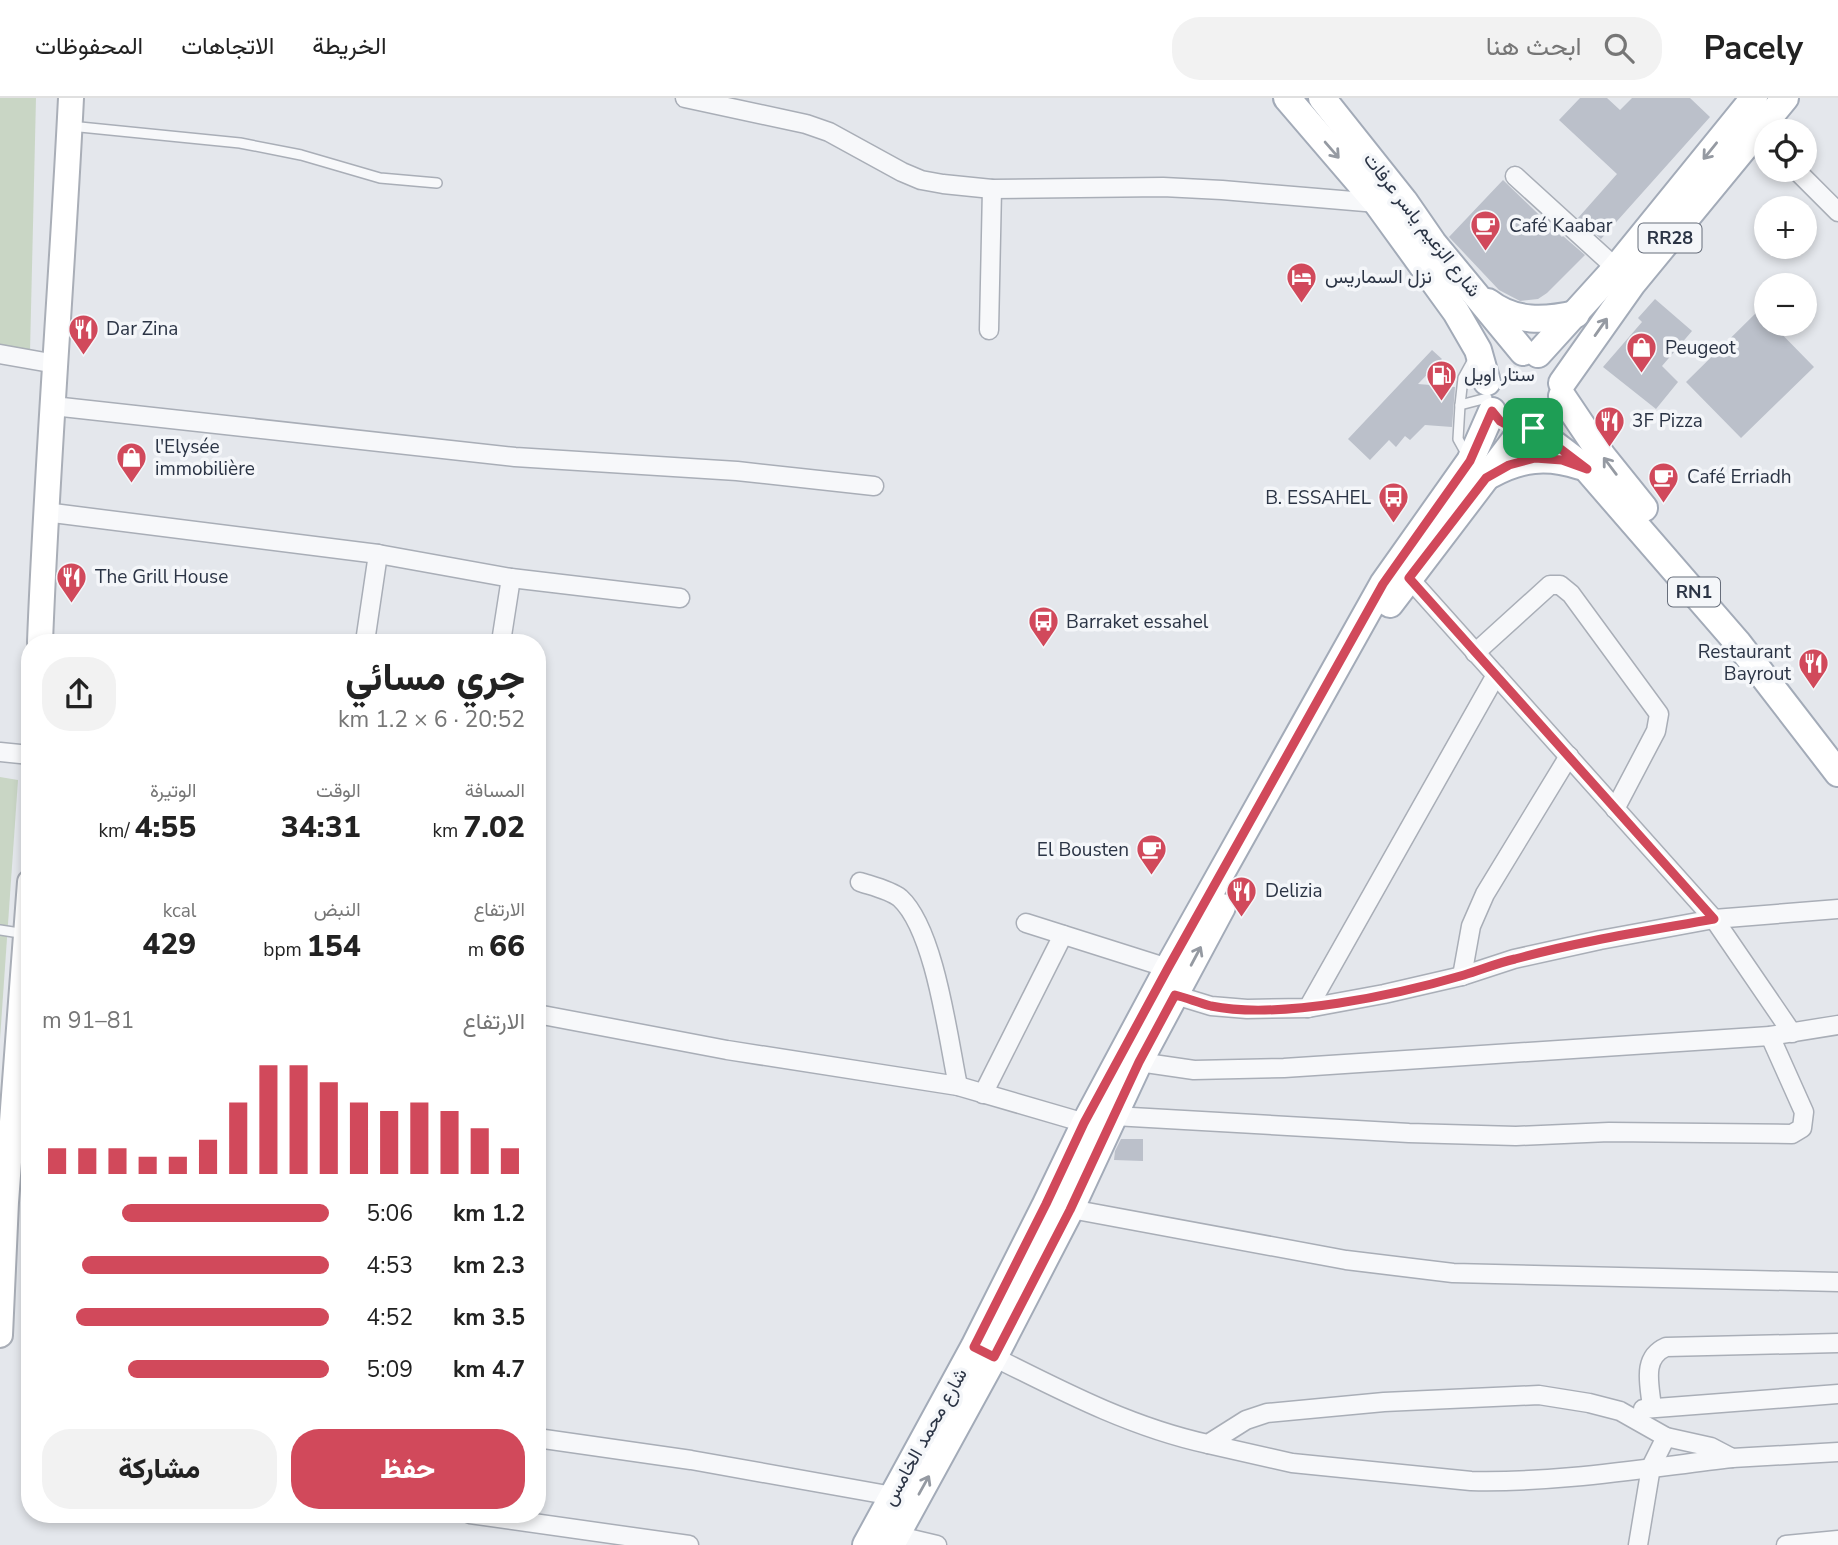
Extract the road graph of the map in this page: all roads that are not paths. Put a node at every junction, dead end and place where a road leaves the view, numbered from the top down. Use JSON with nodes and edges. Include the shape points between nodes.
{"nodes":[{"id":1,"x":71,"y":98,"type":"edge"},
{"id":2,"x":685,"y":98,"type":"edge"},
{"id":3,"x":1287,"y":98,"type":"edge"},
{"id":4,"x":1322,"y":98,"type":"edge"},
{"id":5,"x":1784,"y":98,"type":"edge"},
{"id":6,"x":1749,"y":115,"type":"edge"},
{"id":7,"x":69,"y":126,"type":"junction"},
{"id":8,"x":1515,"y":176,"type":"dead end"},
{"id":9,"x":1809,"y":182,"type":"edge"},
{"id":10,"x":437,"y":183,"type":"dead end"},
{"id":11,"x":992,"y":189,"type":"junction"},
{"id":12,"x":1377,"y":203,"type":"junction"},
{"id":13,"x":1838,"y":212,"type":"edge"},
{"id":14,"x":1616,"y":268,"type":"junction"},
{"id":15,"x":1471,"y":288,"type":"junction"},
{"id":16,"x":1576,"y":314,"type":"junction"},
{"id":17,"x":989,"y":330,"type":"dead end"},
{"id":18,"x":1478,"y":350,"type":"junction"},
{"id":19,"x":1531,"y":353,"type":"junction"},
{"id":20,"x":0,"y":354,"type":"edge"},
{"id":21,"x":56,"y":364,"type":"junction"},
{"id":22,"x":1562,"y":389,"type":"junction"},
{"id":23,"x":1488,"y":397,"type":"junction"},
{"id":24,"x":1460,"y":405,"type":"junction"},
{"id":25,"x":53,"y":406,"type":"junction"},
{"id":26,"x":1528,"y":429,"type":"junction"},
{"id":27,"x":1478,"y":469,"type":"junction"},
{"id":28,"x":1587,"y":469,"type":"junction"},
{"id":29,"x":874,"y":486,"type":"dead end"},
{"id":30,"x":45,"y":512,"type":"junction"},
{"id":31,"x":378,"y":554,"type":"junction"},
{"id":32,"x":511,"y":578,"type":"junction"},
{"id":33,"x":1409,"y":578,"type":"junction"},
{"id":34,"x":680,"y":598,"type":"dead end"},
{"id":35,"x":40,"y":634,"type":"edge"},
{"id":36,"x":366,"y":634,"type":"edge"},
{"id":37,"x":502,"y":634,"type":"edge"},
{"id":38,"x":1475,"y":653,"type":"junction"},
{"id":39,"x":1496,"y":676,"type":"junction"},
{"id":40,"x":1838,"y":747,"type":"edge"},
{"id":41,"x":0,"y":752,"type":"edge"},
{"id":42,"x":21,"y":754,"type":"edge"},
{"id":43,"x":1569,"y":756,"type":"junction"},
{"id":44,"x":1838,"y":774,"type":"edge"},
{"id":45,"x":1615,"y":808,"type":"junction"},
{"id":46,"x":860,"y":881,"type":"dead end"},
{"id":47,"x":1838,"y":909,"type":"edge"},
{"id":48,"x":1714,"y":919,"type":"junction"},
{"id":49,"x":1026,"y":923,"type":"dead end"},
{"id":50,"x":0,"y":930,"type":"edge"},
{"id":51,"x":21,"y":933,"type":"edge"},
{"id":52,"x":1063,"y":934,"type":"junction"},
{"id":53,"x":1168,"y":968,"type":"junction"},
{"id":54,"x":1462,"y":976,"type":"junction"},
{"id":55,"x":1175,"y":995,"type":"junction"},
{"id":56,"x":21,"y":1001,"type":"edge"},
{"id":57,"x":1308,"y":1008,"type":"junction"},
{"id":58,"x":546,"y":1016,"type":"edge"},
{"id":59,"x":1838,"y":1025,"type":"edge"},
{"id":60,"x":1792,"y":1033,"type":"junction"},
{"id":61,"x":1770,"y":1036,"type":"junction"},
{"id":62,"x":1139,"y":1062,"type":"junction"},
{"id":63,"x":958,"y":1086,"type":"junction"},
{"id":64,"x":983,"y":1094,"type":"junction"},
{"id":65,"x":1114,"y":1116,"type":"junction"},
{"id":66,"x":1084,"y":1123,"type":"junction"},
{"id":67,"x":3,"y":1201,"type":"edge"},
{"id":68,"x":1058,"y":1207,"type":"junction"},
{"id":69,"x":1838,"y":1282,"type":"edge"},
{"id":70,"x":0,"y":1335,"type":"edge"},
{"id":71,"x":1838,"y":1343,"type":"edge"},
{"id":72,"x":984,"y":1352,"type":"junction"},
{"id":73,"x":1838,"y":1394,"type":"edge"},
{"id":74,"x":1652,"y":1408,"type":"junction"},
{"id":75,"x":1620,"y":1411,"type":"junction"},
{"id":76,"x":1666,"y":1437,"type":"junction"},
{"id":77,"x":546,"y":1439,"type":"edge"},
{"id":78,"x":1208,"y":1444,"type":"junction"},
{"id":79,"x":1838,"y":1452,"type":"edge"},
{"id":80,"x":1732,"y":1458,"type":"junction"},
{"id":81,"x":1651,"y":1467,"type":"junction"},
{"id":82,"x":892,"y":1496,"type":"junction"},
{"id":83,"x":534,"y":1523,"type":"edge"},
{"id":84,"x":882,"y":1539,"type":"edge"},
{"id":85,"x":1838,"y":1540,"type":"edge"},
{"id":86,"x":689,"y":1545,"type":"edge"},
{"id":87,"x":937,"y":1545,"type":"edge"},
{"id":88,"x":1639,"y":1545,"type":"edge"},
{"id":89,"x":1786,"y":1545,"type":"edge"}],
"edges":[{"from":1,"to":7,"type":"main road"},
{"from":2,"to":11,"type":"street","via":[[817,128],[921,180]]},
{"from":3,"to":12,"type":"main road","name":"شارع الزعيم ياسر عرفات","one_way":true},
{"from":4,"to":15,"type":"main road","name":"شارع الزعيم ياسر عرفات","number":"RN1"},
{"from":5,"to":6,"type":"main road","number":"RR28"},
{"from":6,"to":14,"type":"main road","number":"RR28","one_way":true},
{"from":22,"to":6,"type":"main road","number":"RR28","one_way":true},
{"from":7,"to":10,"type":"lane","via":[[240,143],[380,178]]},
{"from":7,"to":21,"type":"main road"},
{"from":8,"to":14,"type":"street"},
{"from":9,"to":13,"type":"street"},
{"from":11,"to":12,"type":"street","via":[[1163,187]]},
{"from":11,"to":17,"type":"street"},
{"from":12,"to":18,"type":"main road","name":"شارع الزعيم ياسر عرفات"},
{"from":14,"to":16,"type":"main road","number":"RR28"},
{"from":15,"to":16,"type":"main road","via":[[1493,306],[1520,317],[1548,320]]},
{"from":15,"to":19,"type":"main road","name":"شارع الزعيم ياسر عرفات","number":"RN1"},
{"from":16,"to":19,"type":"main road","number":"RR28"},
{"from":18,"to":23,"type":"main road","name":"شارع الزعيم ياسر عرفات"},
{"from":18,"to":24,"type":"lane","via":[[1463,378]]},
{"from":19,"to":22,"type":"main road","number":"RN1","via":[[1558,370]]},
{"from":19,"to":23,"type":"main road","via":[[1500,361],[1492,370]]},
{"from":20,"to":21,"type":"street"},
{"from":21,"to":25,"type":"main road"},
{"from":22,"to":26,"type":"main road","via":[[1553,417]]},
{"from":40,"to":22,"type":"main road","number":"RN1","one_way":true,"via":[[1622,481],[1583,429]]},
{"from":23,"to":24,"type":"lane"},
{"from":23,"to":26,"type":"main road","number":"RN1","via":[[1500,421]]},
{"from":23,"to":27,"type":"main road","name":"شارع محمد الخامس"},
{"from":24,"to":27,"type":"lane","via":[[1458,439]]},
{"from":25,"to":29,"type":"street","via":[[515,457],[723,470]]},
{"from":25,"to":30,"type":"main road"},
{"from":26,"to":27,"type":"main road","name":"شارع محمد الخامس"},
{"from":26,"to":28,"type":"main road","number":"RN1"},
{"from":27,"to":28,"type":"main road","via":[[1535,458],[1562,460]]},
{"from":27,"to":33,"type":"main road","name":"شارع محمد الخامس"},
{"from":27,"to":53,"type":"main road","name":"شارع محمد الخامس","via":[[1383,584]]},
{"from":28,"to":44,"type":"main road","number":"RN1","via":[[1737,642]]},
{"from":30,"to":31,"type":"street"},
{"from":30,"to":35,"type":"main road"},
{"from":31,"to":32,"type":"street"},
{"from":31,"to":36,"type":"street"},
{"from":32,"to":34,"type":"street"},
{"from":32,"to":37,"type":"street"},
{"from":33,"to":38,"type":"street"},
{"from":55,"to":33,"type":"main road","name":"شارع محمد الخامس","one_way":true,"via":[[1375,624]]},
{"from":38,"to":39,"type":"street"},
{"from":38,"to":45,"type":"street","via":[[1550,585],[1560,585],[1572,594],[1659,714],[1656,731]]},
{"from":39,"to":43,"type":"street"},
{"from":39,"to":57,"type":"street"},
{"from":41,"to":42,"type":"street"},
{"from":43,"to":45,"type":"street"},
{"from":43,"to":54,"type":"street","via":[[1485,894],[1471,926]]},
{"from":45,"to":48,"type":"street"},
{"from":46,"to":63,"type":"street","via":[[897,895],[918,922],[932,960]]},
{"from":47,"to":48,"type":"street"},
{"from":48,"to":54,"type":"street","via":[[1526,956]]},
{"from":48,"to":60,"type":"street"},
{"from":49,"to":52,"type":"street"},
{"from":50,"to":51,"type":"lane"},
{"from":52,"to":53,"type":"street"},
{"from":52,"to":64,"type":"street"},
{"from":53,"to":66,"type":"main road","name":"شارع محمد الخامس"},
{"from":54,"to":57,"type":"street"},
{"from":55,"to":57,"type":"street","via":[[1211,1006]]},
{"from":55,"to":62,"type":"main road","name":"شارع محمد الخامس"},
{"from":56,"to":67,"type":"main road"},
{"from":58,"to":63,"type":"street"},
{"from":59,"to":60,"type":"street"},
{"from":60,"to":61,"type":"street"},
{"from":61,"to":62,"type":"street","via":[[1257,1070],[1194,1070]]},
{"from":61,"to":65,"type":"street","via":[[1804,1112],[1802,1128],[1792,1134],[1516,1136]]},
{"from":62,"to":65,"type":"main road","name":"شارع محمد الخامس"},
{"from":63,"to":64,"type":"street"},
{"from":64,"to":66,"type":"street"},
{"from":65,"to":68,"type":"main road","name":"شارع محمد الخامس"},
{"from":66,"to":68,"type":"main road","name":"شارع محمد الخامس"},
{"from":67,"to":70,"type":"main road"},
{"from":68,"to":69,"type":"street","via":[[1346,1260],[1453,1273]]},
{"from":68,"to":72,"type":"main road","name":"شارع محمد الخامس"},
{"from":71,"to":74,"type":"street","via":[[1666,1347],[1651,1357]]},
{"from":72,"to":78,"type":"street","via":[[1129,1421],[1168,1436]]},
{"from":72,"to":82,"type":"main road","name":"شارع محمد الخامس"},
{"from":84,"to":72,"type":"main road","name":"شارع محمد الخامس","one_way":true},
{"from":73,"to":74,"type":"street"},
{"from":74,"to":75,"type":"street"},
{"from":75,"to":76,"type":"street"},
{"from":75,"to":78,"type":"street","via":[[1539,1395],[1384,1402],[1268,1413],[1246,1420]]},
{"from":76,"to":80,"type":"street","via":[[1711,1447]]},
{"from":76,"to":81,"type":"street"},
{"from":77,"to":82,"type":"street"},
{"from":78,"to":81,"type":"street","via":[[1292,1463],[1471,1481]]},
{"from":79,"to":80,"type":"street"},
{"from":80,"to":81,"type":"street"},
{"from":81,"to":88,"type":"street"},
{"from":82,"to":84,"type":"main road","name":"شارع محمد الخامس"},
{"from":83,"to":86,"type":"street"},
{"from":84,"to":87,"type":"street"},
{"from":85,"to":89,"type":"street"}]}
